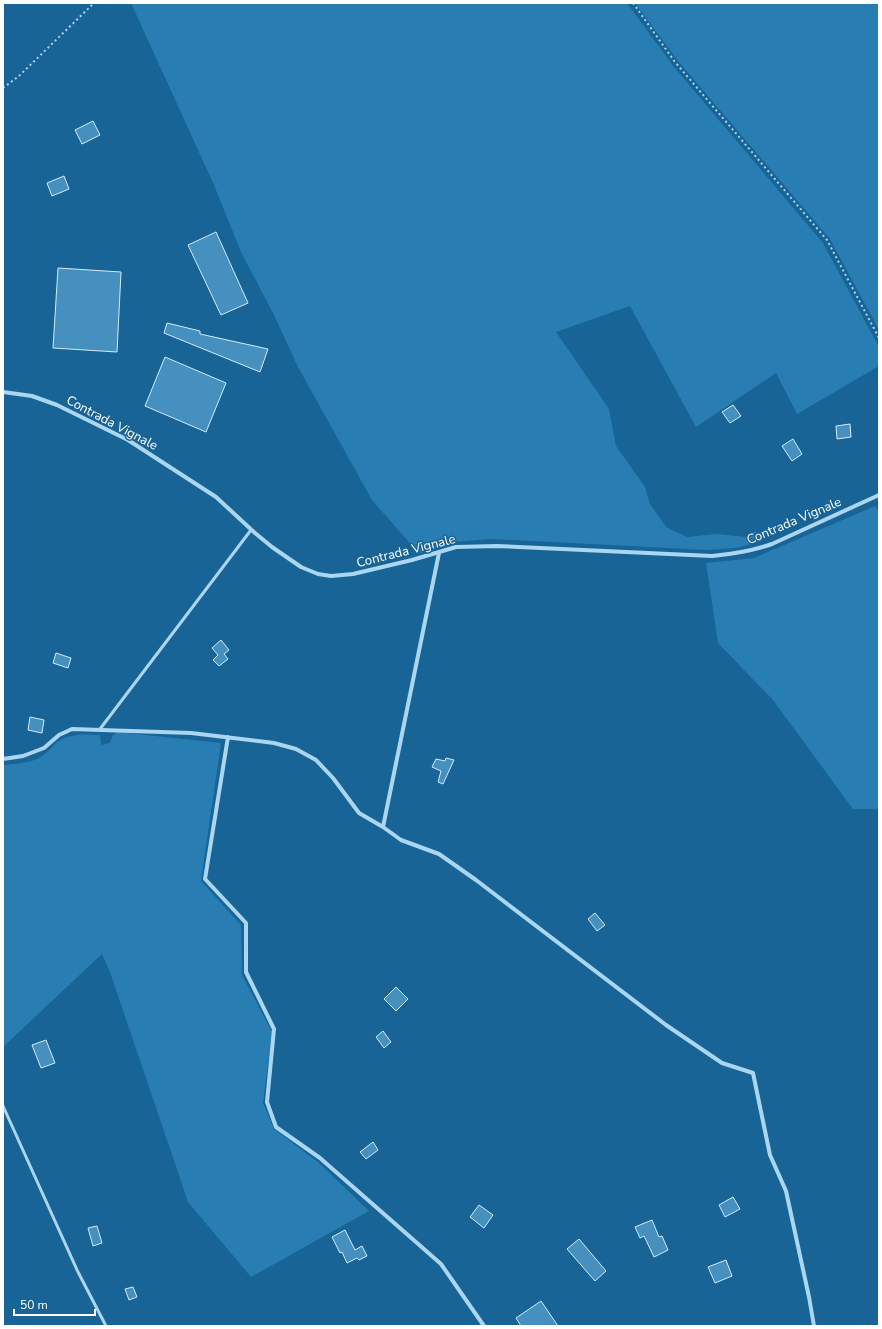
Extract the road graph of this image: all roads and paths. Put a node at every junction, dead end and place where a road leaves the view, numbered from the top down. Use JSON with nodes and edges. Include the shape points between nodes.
{"nodes":[{"id":1,"x":94,"y":3,"type":"edge"},
{"id":2,"x":633,"y":3,"type":"edge"},
{"id":3,"x":3,"y":88,"type":"edge"},
{"id":4,"x":879,"y":338,"type":"edge"},
{"id":5,"x":3,"y":392,"type":"edge"},
{"id":6,"x":879,"y":495,"type":"edge"},
{"id":7,"x":251,"y":530,"type":"junction"},
{"id":8,"x":438,"y":553,"type":"junction"},
{"id":9,"x":100,"y":729,"type":"junction"},
{"id":10,"x":228,"y":737,"type":"junction"},
{"id":11,"x":3,"y":759,"type":"edge"},
{"id":12,"x":383,"y":827,"type":"junction"},
{"id":13,"x":3,"y":1106,"type":"edge"},
{"id":14,"x":106,"y":1326,"type":"edge"},
{"id":15,"x":484,"y":1326,"type":"edge"},
{"id":16,"x":814,"y":1326,"type":"edge"}],
"edges":[{"from":1,"to":3,"type":"path","via":[[19,76]]},
{"from":2,"to":4,"type":"path","via":[[675,62],[827,240]]},
{"from":5,"to":7,"type":"street","name":"Contrada Vignale","via":[[32,396],[57,405],[128,440],[216,497]]},
{"from":6,"to":8,"type":"street","name":"Contrada Vignale","via":[[772,544],[732,554],[712,556],[497,546],[456,547]]},
{"from":7,"to":8,"type":"street","name":"Contrada Vignale","via":[[302,567],[331,576],[353,574]]},
{"from":7,"to":9,"type":"lane"},
{"from":8,"to":12,"type":"street"},
{"from":9,"to":10,"type":"street"},
{"from":9,"to":11,"type":"street","via":[[72,728],[44,748],[23,756]]},
{"from":10,"to":12,"type":"street","via":[[274,743],[316,760],[359,813]]},
{"from":10,"to":15,"type":"street","via":[[205,879],[246,923],[246,972],[274,1029],[267,1102],[276,1127],[320,1158],[441,1264]]},
{"from":12,"to":16,"type":"street","via":[[402,840],[439,854],[666,1025],[722,1063],[752,1073],[770,1155],[786,1191]]},
{"from":13,"to":14,"type":"lane","via":[[78,1272]]}]}
